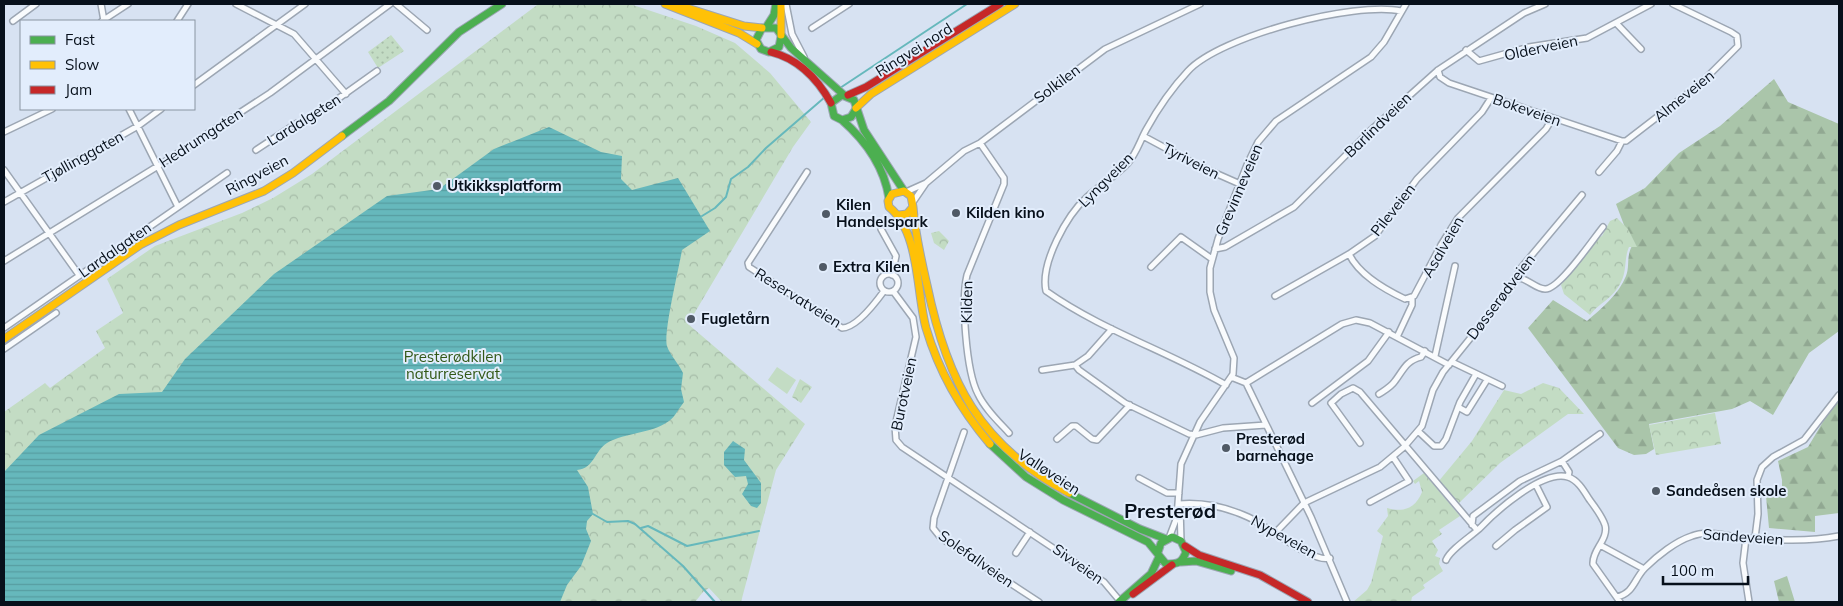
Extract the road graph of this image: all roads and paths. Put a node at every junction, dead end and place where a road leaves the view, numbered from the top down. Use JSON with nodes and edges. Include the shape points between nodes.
{"nodes":[{"id":1,"x":21,"y":4,"type":"edge"},
{"id":2,"x":36,"y":4,"type":"edge"},
{"id":3,"x":101,"y":4,"type":"edge"},
{"id":4,"x":128,"y":4,"type":"edge"},
{"id":5,"x":188,"y":4,"type":"edge"},
{"id":6,"x":237,"y":4,"type":"edge"},
{"id":7,"x":306,"y":4,"type":"edge"},
{"id":8,"x":390,"y":4,"type":"edge"},
{"id":9,"x":396,"y":4,"type":"edge"},
{"id":10,"x":502,"y":4,"type":"edge"},
{"id":11,"x":665,"y":4,"type":"edge"},
{"id":12,"x":674,"y":4,"type":"edge"},
{"id":13,"x":776,"y":4,"type":"edge"},
{"id":14,"x":781,"y":4,"type":"edge"},
{"id":15,"x":786,"y":4,"type":"edge"},
{"id":16,"x":849,"y":4,"type":"edge"},
{"id":17,"x":1000,"y":4,"type":"edge"},
{"id":18,"x":1015,"y":4,"type":"edge"},
{"id":19,"x":1200,"y":4,"type":"edge"},
{"id":20,"x":1406,"y":4,"type":"edge"},
{"id":21,"x":1545,"y":4,"type":"edge"},
{"id":22,"x":1651,"y":4,"type":"edge"},
{"id":23,"x":1673,"y":4,"type":"edge"},
{"id":24,"x":25,"y":11,"type":"junction"},
{"id":25,"x":1401,"y":11,"type":"junction"},
{"id":26,"x":103,"y":20,"type":"edge"},
{"id":27,"x":104,"y":20,"type":"edge"},
{"id":28,"x":178,"y":20,"type":"edge"},
{"id":29,"x":13,"y":21,"type":"dead end"},
{"id":30,"x":278,"y":24,"type":"junction"},
{"id":31,"x":1616,"y":24,"type":"junction"},
{"id":32,"x":765,"y":27,"type":"junction"},
{"id":33,"x":812,"y":28,"type":"dead end"},
{"id":34,"x":427,"y":30,"type":"dead end"},
{"id":35,"x":781,"y":36,"type":"junction"},
{"id":36,"x":757,"y":44,"type":"junction"},
{"id":37,"x":1641,"y":49,"type":"dead end"},
{"id":38,"x":1466,"y":50,"type":"junction"},
{"id":39,"x":769,"y":52,"type":"junction"},
{"id":40,"x":316,"y":59,"type":"junction"},
{"id":41,"x":806,"y":60,"type":"junction"},
{"id":42,"x":1438,"y":70,"type":"junction"},
{"id":43,"x":378,"y":71,"type":"dead end"},
{"id":44,"x":195,"y":84,"type":"edge"},
{"id":45,"x":841,"y":92,"type":"junction"},
{"id":46,"x":346,"y":94,"type":"junction"},
{"id":47,"x":829,"y":98,"type":"junction"},
{"id":48,"x":1490,"y":98,"type":"junction"},
{"id":49,"x":856,"y":109,"type":"junction"},
{"id":50,"x":50,"y":110,"type":"edge"},
{"id":51,"x":130,"y":110,"type":"edge"},
{"id":52,"x":160,"y":110,"type":"edge"},
{"id":53,"x":1552,"y":119,"type":"junction"},
{"id":54,"x":842,"y":120,"type":"junction"},
{"id":55,"x":138,"y":126,"type":"junction"},
{"id":56,"x":4,"y":132,"type":"edge"},
{"id":57,"x":1143,"y":136,"type":"junction"},
{"id":58,"x":1622,"y":141,"type":"junction"},
{"id":59,"x":980,"y":142,"type":"junction"},
{"id":60,"x":256,"y":150,"type":"dead end"},
{"id":61,"x":158,"y":166,"type":"junction"},
{"id":62,"x":4,"y":170,"type":"edge"},
{"id":63,"x":806,"y":172,"type":"dead end"},
{"id":64,"x":1599,"y":172,"type":"dead end"},
{"id":65,"x":227,"y":173,"type":"dead end"},
{"id":66,"x":926,"y":183,"type":"junction"},
{"id":67,"x":1240,"y":184,"type":"junction"},
{"id":68,"x":905,"y":191,"type":"junction"},
{"id":69,"x":20,"y":193,"type":"junction"},
{"id":70,"x":1582,"y":195,"type":"dead end"},
{"id":71,"x":890,"y":198,"type":"junction"},
{"id":72,"x":4,"y":202,"type":"edge"},
{"id":73,"x":913,"y":204,"type":"junction"},
{"id":74,"x":178,"y":207,"type":"junction"},
{"id":75,"x":899,"y":215,"type":"junction"},
{"id":76,"x":881,"y":223,"type":"dead end"},
{"id":77,"x":1603,"y":227,"type":"dead end"},
{"id":78,"x":49,"y":234,"type":"junction"},
{"id":79,"x":1215,"y":249,"type":"junction"},
{"id":80,"x":1349,"y":254,"type":"junction"},
{"id":81,"x":1212,"y":258,"type":"junction"},
{"id":82,"x":4,"y":261,"type":"edge"},
{"id":83,"x":1455,"y":266,"type":"dead end"},
{"id":84,"x":1151,"y":267,"type":"dead end"},
{"id":85,"x":79,"y":275,"type":"junction"},
{"id":86,"x":892,"y":275,"type":"junction"},
{"id":87,"x":1516,"y":277,"type":"junction"},
{"id":88,"x":884,"y":291,"type":"junction"},
{"id":89,"x":893,"y":291,"type":"junction"},
{"id":90,"x":1275,"y":296,"type":"dead end"},
{"id":91,"x":1412,"y":297,"type":"junction"},
{"id":92,"x":56,"y":313,"type":"dead end"},
{"id":93,"x":4,"y":328,"type":"edge"},
{"id":94,"x":1112,"y":329,"type":"junction"},
{"id":95,"x":1389,"y":332,"type":"junction"},
{"id":96,"x":1397,"y":337,"type":"junction"},
{"id":97,"x":4,"y":339,"type":"edge"},
{"id":98,"x":4,"y":349,"type":"edge"},
{"id":99,"x":1425,"y":351,"type":"junction"},
{"id":100,"x":1435,"y":356,"type":"junction"},
{"id":101,"x":1450,"y":363,"type":"junction"},
{"id":102,"x":1075,"y":365,"type":"junction"},
{"id":103,"x":1042,"y":370,"type":"dead end"},
{"id":104,"x":1476,"y":374,"type":"junction"},
{"id":105,"x":1231,"y":378,"type":"junction"},
{"id":106,"x":1488,"y":380,"type":"junction"},
{"id":107,"x":1246,"y":383,"type":"junction"},
{"id":108,"x":1226,"y":385,"type":"junction"},
{"id":109,"x":1502,"y":386,"type":"dead end"},
{"id":110,"x":1380,"y":394,"type":"dead end"},
{"id":111,"x":1839,"y":395,"type":"edge"},
{"id":112,"x":1312,"y":403,"type":"dead end"},
{"id":113,"x":1130,"y":406,"type":"junction"},
{"id":114,"x":1458,"y":407,"type":"junction"},
{"id":115,"x":1266,"y":425,"type":"junction"},
{"id":116,"x":1418,"y":431,"type":"junction"},
{"id":117,"x":964,"y":432,"type":"dead end"},
{"id":118,"x":1009,"y":433,"type":"dead end"},
{"id":119,"x":1600,"y":434,"type":"dead end"},
{"id":120,"x":1193,"y":435,"type":"junction"},
{"id":121,"x":1057,"y":439,"type":"dead end"},
{"id":122,"x":1360,"y":443,"type":"dead end"},
{"id":123,"x":1404,"y":446,"type":"junction"},
{"id":124,"x":1393,"y":457,"type":"junction"},
{"id":125,"x":1562,"y":461,"type":"junction"},
{"id":126,"x":948,"y":477,"type":"junction"},
{"id":127,"x":1568,"y":477,"type":"junction"},
{"id":128,"x":1139,"y":478,"type":"dead end"},
{"id":129,"x":1536,"y":485,"type":"junction"},
{"id":130,"x":1180,"y":494,"type":"junction"},
{"id":131,"x":1370,"y":502,"type":"dead end"},
{"id":132,"x":1304,"y":503,"type":"junction"},
{"id":133,"x":1180,"y":504,"type":"junction"},
{"id":134,"x":1472,"y":525,"type":"junction"},
{"id":135,"x":1477,"y":530,"type":"junction"},
{"id":136,"x":1030,"y":532,"type":"junction"},
{"id":137,"x":1276,"y":532,"type":"junction"},
{"id":138,"x":1839,"y":536,"type":"edge"},
{"id":139,"x":1167,"y":538,"type":"junction"},
{"id":140,"x":1746,"y":538,"type":"junction"},
{"id":141,"x":1755,"y":538,"type":"junction"},
{"id":142,"x":1183,"y":544,"type":"junction"},
{"id":143,"x":1600,"y":545,"type":"junction"},
{"id":144,"x":1496,"y":546,"type":"dead end"},
{"id":145,"x":1016,"y":553,"type":"dead end"},
{"id":146,"x":1159,"y":555,"type":"junction"},
{"id":147,"x":1330,"y":558,"type":"junction"},
{"id":148,"x":1446,"y":560,"type":"dead end"},
{"id":149,"x":1181,"y":562,"type":"junction"},
{"id":150,"x":1172,"y":565,"type":"junction"},
{"id":151,"x":1644,"y":569,"type":"junction"},
{"id":152,"x":1267,"y":580,"type":"junction"},
{"id":153,"x":1619,"y":600,"type":"edge"},
{"id":154,"x":1121,"y":601,"type":"edge"},
{"id":155,"x":1039,"y":602,"type":"edge"},
{"id":156,"x":1308,"y":602,"type":"edge"},
{"id":157,"x":1347,"y":602,"type":"edge"},
{"id":158,"x":1749,"y":602,"type":"edge"}],
"edges":[{"from":1,"to":24,"type":"street"},
{"from":2,"to":24,"type":"street"},
{"from":3,"to":26,"type":"street"},
{"from":4,"to":27,"type":"street"},
{"from":5,"to":28,"type":"street"},
{"from":6,"to":30,"type":"street"},
{"from":7,"to":30,"type":"street"},
{"from":8,"to":40,"type":"street","name":"Hedrumgaten"},
{"from":9,"to":34,"type":"street"},
{"from":10,"to":97,"type":"main road","name":"Ringveien","via":[[459,32],[389,101],[293,173],[264,191],[179,225],[140,245]]},
{"from":11,"to":36,"type":"main road","via":[[739,33]]},
{"from":12,"to":32,"type":"main road","via":[[744,26]]},
{"from":13,"to":32,"type":"main road","via":[[774,15]]},
{"from":14,"to":35,"type":"main road"},
{"from":15,"to":41,"type":"street","via":[[792,34]]},
{"from":16,"to":33,"type":"street"},
{"from":17,"to":45,"type":"main road","name":"Ringvei nord","via":[[866,86]]},
{"from":18,"to":49,"type":"main road","name":"Ringvei nord","via":[[910,68],[871,94]]},
{"from":19,"to":59,"type":"street","name":"Solkilen","via":[[1105,49]]},
{"from":20,"to":25,"type":"street","name":"Grevinneveien"},
{"from":21,"to":38,"type":"street","name":"Barlindveien","via":[[1524,13]]},
{"from":22,"to":31,"type":"street","name":"Olderveien"},
{"from":23,"to":58,"type":"street","name":"Almeveien","via":[[1731,32],[1739,42],[1700,84],[1646,127]]},
{"from":24,"to":29,"type":"street"},
{"from":25,"to":57,"type":"street","name":"Lyngveien","via":[[1350,12],[1306,20],[1271,29],[1219,49],[1186,73]]},
{"from":25,"to":67,"type":"street","name":"Grevinneveien","via":[[1384,42],[1371,57],[1270,127],[1258,142]]},
{"from":30,"to":40,"type":"street","via":[[302,41]]},
{"from":30,"to":44,"type":"street"},
{"from":31,"to":37,"type":"street"},
{"from":31,"to":38,"type":"street","name":"Olderveien","via":[[1587,38],[1529,47],[1486,60],[1476,60]]},
{"from":32,"to":35,"type":"main road","via":[[776,28]]},
{"from":32,"to":36,"type":"main road","via":[[757,35]]},
{"from":35,"to":39,"type":"main road","via":[[779,47]]},
{"from":35,"to":41,"type":"main road","name":"Valløveien"},
{"from":36,"to":39,"type":"main road"},
{"from":38,"to":42,"type":"street","name":"Barlindveien"},
{"from":39,"to":47,"type":"main road","name":"Valløveien","via":[[796,62]]},
{"from":40,"to":46,"type":"street"},
{"from":40,"to":61,"type":"street","name":"Hedrumgaten"},
{"from":41,"to":45,"type":"main road","name":"Valløveien"},
{"from":42,"to":48,"type":"street","name":"Bokeveien","via":[[1443,80]]},
{"from":42,"to":79,"type":"street","name":"Barlindveien","via":[[1371,130],[1294,207],[1225,247]]},
{"from":43,"to":46,"type":"street","name":"Lardalgeten"},
{"from":45,"to":47,"type":"main road"},
{"from":45,"to":49,"type":"main road","name":"Valløveien","via":[[854,100]]},
{"from":46,"to":60,"type":"street","name":"Lardalgeten"},
{"from":47,"to":54,"type":"main road","name":"Valløveien","via":[[834,116]]},
{"from":48,"to":53,"type":"street","name":"Bokeveien"},
{"from":48,"to":80,"type":"street","name":"Pileveien","via":[[1482,112],[1417,178],[1375,236]]},
{"from":49,"to":54,"type":"main road","via":[[851,118]]},
{"from":49,"to":68,"type":"main road","name":"Valløveien","via":[[864,130]]},
{"from":50,"to":56,"type":"street"},
{"from":51,"to":55,"type":"street"},
{"from":52,"to":55,"type":"street","name":"Tjøllinggaten"},
{"from":53,"to":58,"type":"street","name":"Bokeveien"},
{"from":53,"to":91,"type":"street","name":"Asalveien","via":[[1546,129],[1458,218]]},
{"from":54,"to":71,"type":"main road","name":"Valløveien","via":[[858,135],[875,160],[887,182]]},
{"from":55,"to":61,"type":"street"},
{"from":55,"to":69,"type":"street","name":"Tjøllinggaten"},
{"from":57,"to":67,"type":"street","name":"Tyriveien"},
{"from":57,"to":94,"type":"street","name":"Lyngveien","via":[[1127,164],[1085,199],[1069,219],[1052,254],[1045,280],[1046,291]]},
{"from":58,"to":64,"type":"street"},
{"from":59,"to":66,"type":"street","name":"Solkilen","via":[[964,151]]},
{"from":59,"to":118,"type":"street","name":"Kilden","via":[[1004,178],[1004,184],[967,275],[964,288],[966,333],[977,393]]},
{"from":61,"to":74,"type":"street"},
{"from":61,"to":78,"type":"street","name":"Hedrumgaten"},
{"from":62,"to":69,"type":"street"},
{"from":63,"to":88,"type":"street","name":"Reservatveien","via":[[756,249],[749,267],[842,328],[853,324]]},
{"from":65,"to":74,"type":"street","name":"Lardalgaten"},
{"from":66,"to":68,"type":"street","name":"Solkilen"},
{"from":66,"to":73,"type":"street","name":"Solkilen"},
{"from":67,"to":79,"type":"street","name":"Grevinneveien"},
{"from":68,"to":71,"type":"main road","via":[[895,192]]},
{"from":68,"to":73,"type":"main road","name":"Valløveien"},
{"from":69,"to":72,"type":"street","name":"Tjøllinggaten"},
{"from":69,"to":78,"type":"street"},
{"from":70,"to":87,"type":"street","name":"Døsserødveien"},
{"from":71,"to":75,"type":"main road","name":"Valløveien","via":[[889,208]]},
{"from":73,"to":75,"type":"main road","via":[[907,214]]},
{"from":73,"to":139,"type":"main road","name":"Valløveien","via":[[939,343],[954,379],[976,415],[1008,451],[1041,477],[1150,534]]},
{"from":74,"to":85,"type":"street","name":"Lardalgaten"},
{"from":75,"to":146,"type":"main road","name":"Valløveien","via":[[909,236],[933,351],[950,389],[971,422],[998,454],[1031,480],[1063,500],[1148,542]]},
{"from":76,"to":86,"type":"street","via":[[896,256]]},
{"from":77,"to":87,"type":"street","via":[[1574,264],[1549,288],[1542,289]]},
{"from":78,"to":82,"type":"street","name":"Hedrumgaten"},
{"from":78,"to":85,"type":"street"},
{"from":79,"to":81,"type":"street","name":"Grevinneveien"},
{"from":80,"to":90,"type":"street","name":"Pileveien"},
{"from":80,"to":91,"type":"street","via":[[1358,269],[1404,299]]},
{"from":81,"to":84,"type":"street","via":[[1181,237]]},
{"from":81,"to":105,"type":"street","name":"Grevinneveien","via":[[1210,292],[1234,358]]},
{"from":83,"to":100,"type":"street"},
{"from":85,"to":93,"type":"street","name":"Lardalgaten"},
{"from":86,"to":88,"type":"street","via":[[880,280]]},
{"from":86,"to":89,"type":"street","via":[[898,282]]},
{"from":87,"to":101,"type":"street","name":"Døsserødveien","via":[[1510,289]]},
{"from":88,"to":89,"type":"street"},
{"from":89,"to":126,"type":"street","name":"Burotveien","via":[[912,318],[916,337],[892,438]]},
{"from":91,"to":96,"type":"street","name":"Asalveien","via":[[1412,305]]},
{"from":92,"to":98,"type":"street"},
{"from":94,"to":102,"type":"street","via":[[1088,356]]},
{"from":94,"to":108,"type":"street","name":"Lyngveien"},
{"from":95,"to":96,"type":"street"},
{"from":95,"to":107,"type":"street","via":[[1363,321],[1350,320]]},
{"from":95,"to":112,"type":"street","via":[[1368,361]]},
{"from":96,"to":99,"type":"street"},
{"from":99,"to":100,"type":"street"},
{"from":99,"to":110,"type":"street","via":[[1421,357],[1411,359],[1396,380]]},
{"from":100,"to":101,"type":"street"},
{"from":101,"to":104,"type":"street"},
{"from":101,"to":116,"type":"street","name":"Døsserødveien","via":[[1435,384],[1425,419]]},
{"from":102,"to":103,"type":"street"},
{"from":102,"to":113,"type":"street"},
{"from":104,"to":106,"type":"street"},
{"from":104,"to":114,"type":"street"},
{"from":105,"to":107,"type":"street"},
{"from":105,"to":108,"type":"street"},
{"from":106,"to":109,"type":"street"},
{"from":106,"to":114,"type":"street","via":[[1467,412]]},
{"from":107,"to":115,"type":"street"},
{"from":108,"to":120,"type":"street"},
{"from":111,"to":141,"type":"street","via":[[1804,440],[1762,467],[1757,480]]},
{"from":113,"to":120,"type":"street"},
{"from":113,"to":121,"type":"street","via":[[1098,440],[1092,440],[1074,426]]},
{"from":114,"to":116,"type":"street","via":[[1441,446],[1434,446]]},
{"from":115,"to":120,"type":"street","via":[[1223,428]]},
{"from":115,"to":132,"type":"street"},
{"from":116,"to":123,"type":"street","name":"Døsserødveien"},
{"from":117,"to":126,"type":"street","name":"Solefallveien"},
{"from":119,"to":125,"type":"street"},
{"from":120,"to":130,"type":"street","via":[[1181,464]]},
{"from":122,"to":123,"type":"street","via":[[1331,403],[1353,388],[1360,392]]},
{"from":123,"to":124,"type":"street","name":"Døsserødveien"},
{"from":123,"to":134,"type":"street"},
{"from":124,"to":131,"type":"street","via":[[1409,481]]},
{"from":124,"to":132,"type":"street","name":"Døsserødveien","via":[[1366,475]]},
{"from":125,"to":127,"type":"street","via":[[1569,472]]},
{"from":125,"to":134,"type":"street","via":[[1504,491],[1473,516]]},
{"from":126,"to":136,"type":"street","name":"Sivveien"},
{"from":126,"to":155,"type":"street","name":"Solefallveien","via":[[932,523],[936,533]]},
{"from":127,"to":129,"type":"street","via":[[1559,476]]},
{"from":127,"to":143,"type":"street","via":[[1576,481],[1602,520],[1605,533]]},
{"from":128,"to":130,"type":"street","via":[[1167,493]]},
{"from":129,"to":135,"type":"street","via":[[1510,500]]},
{"from":129,"to":144,"type":"street","via":[[1548,507]]},
{"from":130,"to":133,"type":"street"},
{"from":132,"to":137,"type":"street","name":"Døsserødveien"},
{"from":132,"to":147,"type":"street"},
{"from":133,"to":137,"type":"street","name":"Nypeveien","via":[[1197,502],[1223,508]]},
{"from":133,"to":139,"type":"street"},
{"from":133,"to":142,"type":"street"},
{"from":134,"to":135,"type":"street"},
{"from":135,"to":148,"type":"street"},
{"from":136,"to":145,"type":"street"},
{"from":136,"to":154,"type":"street","name":"Sivveien","via":[[1104,582]]},
{"from":137,"to":147,"type":"street","name":"Nypeveien","via":[[1307,554]]},
{"from":138,"to":141,"type":"street","name":"Sandeveien","via":[[1812,541]]},
{"from":139,"to":142,"type":"main road"},
{"from":139,"to":146,"type":"main road","via":[[1160,546]]},
{"from":140,"to":141,"type":"street","name":"Sandeveien"},
{"from":140,"to":151,"type":"street","name":"Sandeveien","via":[[1707,533],[1692,535]]},
{"from":140,"to":158,"type":"street","via":[[1743,563]]},
{"from":142,"to":149,"type":"main road","via":[[1186,555]]},
{"from":142,"to":152,"type":"main road","via":[[1196,554]]},
{"from":143,"to":151,"type":"street"},
{"from":143,"to":153,"type":"street","via":[[1593,564]]},
{"from":146,"to":150,"type":"main road","via":[[1166,564]]},
{"from":146,"to":154,"type":"main road","via":[[1151,574]]},
{"from":147,"to":157,"type":"street"},
{"from":149,"to":150,"type":"main road"},
{"from":149,"to":152,"type":"main road","via":[[1199,562]]},
{"from":150,"to":154,"type":"main road"},
{"from":151,"to":153,"type":"street","name":"Sandeveien","via":[[1632,588]]},
{"from":152,"to":156,"type":"main road"}]}
